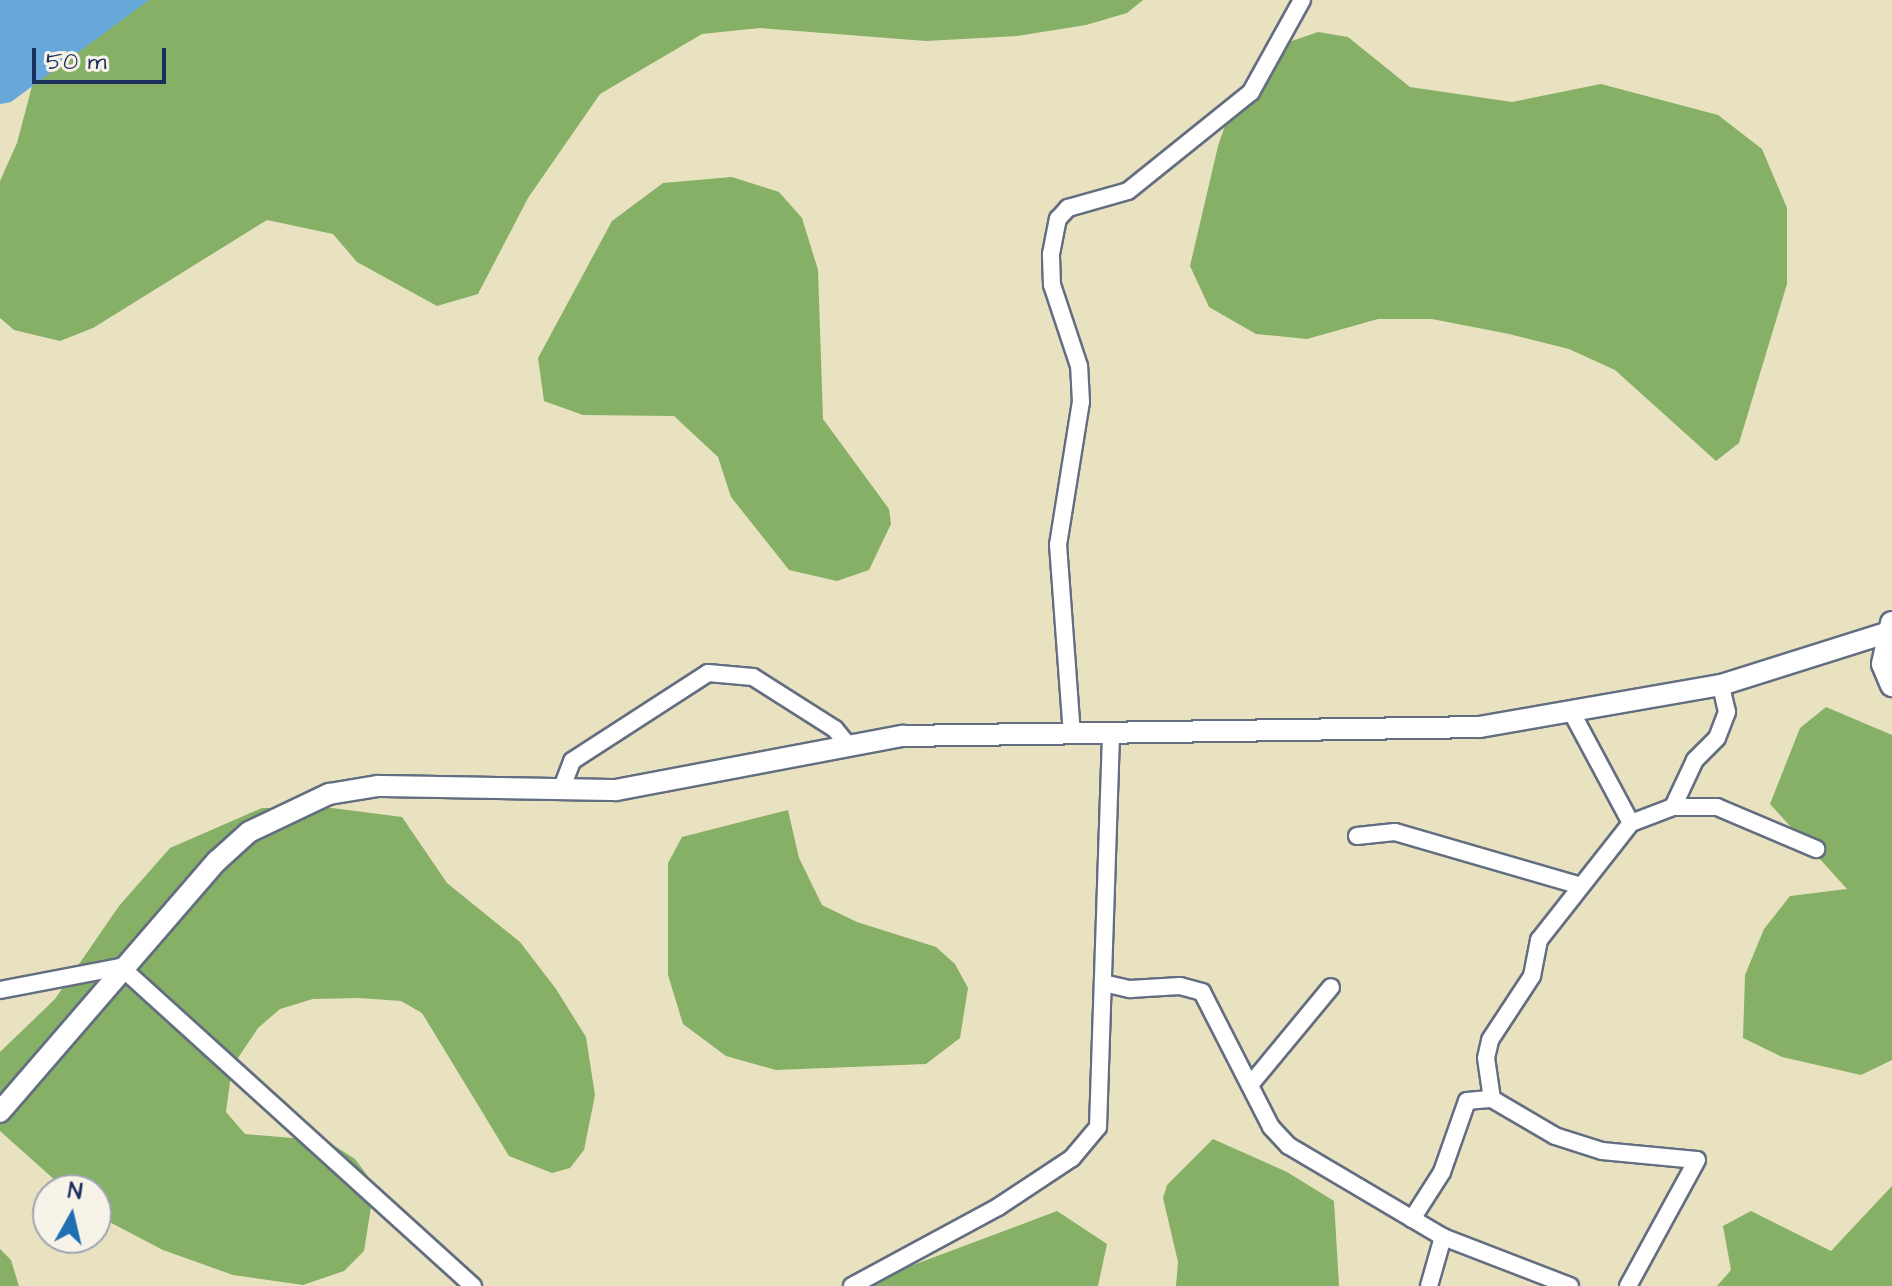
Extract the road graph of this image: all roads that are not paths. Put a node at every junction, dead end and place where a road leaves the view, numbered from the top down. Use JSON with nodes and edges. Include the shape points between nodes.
{"nodes":[{"id":1,"x":1302,"y":0,"type":"edge"},
{"id":2,"x":1889,"y":628,"type":"edge"},
{"id":3,"x":1721,"y":685,"type":"junction"},
{"id":4,"x":1892,"y":685,"type":"edge"},
{"id":5,"x":1572,"y":713,"type":"junction"},
{"id":6,"x":1111,"y":734,"type":"junction"},
{"id":7,"x":1072,"y":735,"type":"junction"},
{"id":8,"x":847,"y":744,"type":"junction"},
{"id":9,"x":561,"y":790,"type":"junction"},
{"id":10,"x":1673,"y":807,"type":"junction"},
{"id":11,"x":1631,"y":823,"type":"junction"},
{"id":12,"x":1357,"y":836,"type":"dead end"},
{"id":13,"x":1816,"y":849,"type":"dead end"},
{"id":14,"x":1578,"y":885,"type":"junction"},
{"id":15,"x":121,"y":967,"type":"junction"},
{"id":16,"x":1103,"y":983,"type":"junction"},
{"id":17,"x":1331,"y":987,"type":"dead end"},
{"id":18,"x":0,"y":990,"type":"edge"},
{"id":19,"x":1250,"y":1085,"type":"junction"},
{"id":20,"x":1492,"y":1099,"type":"junction"},
{"id":21,"x":0,"y":1112,"type":"edge"},
{"id":22,"x":1412,"y":1219,"type":"junction"},
{"id":23,"x":1443,"y":1237,"type":"junction"},
{"id":24,"x":473,"y":1286,"type":"edge"},
{"id":25,"x":852,"y":1286,"type":"edge"},
{"id":26,"x":1429,"y":1286,"type":"edge"},
{"id":27,"x":1570,"y":1286,"type":"edge"},
{"id":28,"x":1628,"y":1286,"type":"edge"}],
"edges":[{"from":1,"to":7,"type":"street","via":[[1251,92],[1128,191],[1068,208],[1058,219],[1052,285],[1079,366],[1081,402],[1058,545]]},
{"from":2,"to":3,"type":"street"},
{"from":2,"to":4,"type":"main road","via":[[1883,664]]},
{"from":3,"to":5,"type":"street"},
{"from":3,"to":10,"type":"street","via":[[1727,712],[1717,738],[1695,760]]},
{"from":5,"to":6,"type":"street","via":[[1480,727]]},
{"from":5,"to":11,"type":"street"},
{"from":6,"to":7,"type":"street"},
{"from":6,"to":16,"type":"street"},
{"from":7,"to":8,"type":"street","via":[[903,736]]},
{"from":8,"to":9,"type":"street","via":[[616,790]]},
{"from":8,"to":9,"type":"street","via":[[835,729],[753,677],[708,673],[572,761]]},
{"from":9,"to":15,"type":"street","via":[[378,786],[329,794],[284,811],[249,832],[217,861]]},
{"from":10,"to":11,"type":"street"},
{"from":10,"to":13,"type":"street","via":[[1717,807]]},
{"from":11,"to":14,"type":"street"},
{"from":12,"to":14,"type":"street","via":[[1395,832]]},
{"from":14,"to":20,"type":"street","via":[[1539,940],[1532,976],[1490,1040],[1486,1058]]},
{"from":15,"to":18,"type":"street"},
{"from":15,"to":21,"type":"street"},
{"from":15,"to":24,"type":"street"},
{"from":16,"to":19,"type":"street","via":[[1202,992]]},
{"from":16,"to":25,"type":"street","via":[[1098,1127],[1072,1158],[998,1207]]},
{"from":17,"to":19,"type":"street"},
{"from":19,"to":22,"type":"street","via":[[1271,1127],[1289,1146]]},
{"from":20,"to":22,"type":"street","via":[[1467,1101],[1442,1172]]},
{"from":20,"to":28,"type":"street","via":[[1555,1136],[1602,1151],[1697,1160]]},
{"from":22,"to":23,"type":"street"},
{"from":23,"to":26,"type":"street"},
{"from":23,"to":27,"type":"street"}]}
